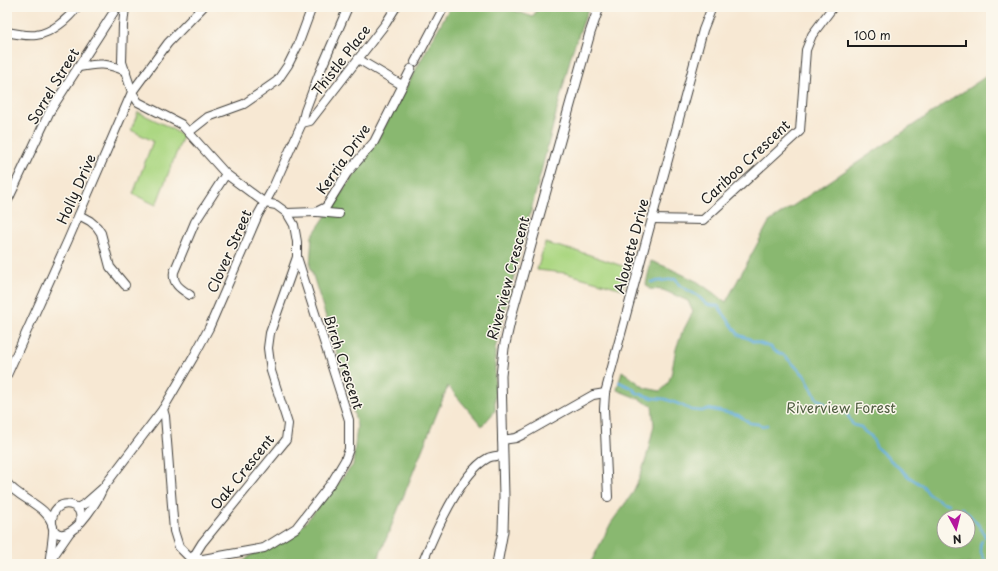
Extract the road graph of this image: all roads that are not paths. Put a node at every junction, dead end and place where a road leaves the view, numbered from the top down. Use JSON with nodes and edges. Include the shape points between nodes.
{"nodes":[{"id":1,"x":78,"y":7,"type":"edge"},
{"id":2,"x":117,"y":7,"type":"edge"},
{"id":3,"x":125,"y":7,"type":"edge"},
{"id":4,"x":203,"y":7,"type":"edge"},
{"id":5,"x":312,"y":7,"type":"edge"},
{"id":6,"x":348,"y":7,"type":"edge"},
{"id":7,"x":396,"y":7,"type":"edge"},
{"id":8,"x":444,"y":7,"type":"edge"},
{"id":9,"x":599,"y":7,"type":"edge"},
{"id":10,"x":712,"y":7,"type":"edge"},
{"id":11,"x":833,"y":7,"type":"edge"},
{"id":12,"x":7,"y":32,"type":"edge"},
{"id":13,"x":358,"y":59,"type":"junction"},
{"id":14,"x":78,"y":67,"type":"junction"},
{"id":15,"x":126,"y":72,"type":"junction"},
{"id":16,"x":402,"y":85,"type":"junction"},
{"id":17,"x":132,"y":92,"type":"junction"},
{"id":18,"x":302,"y":123,"type":"junction"},
{"id":19,"x":189,"y":132,"type":"junction"},
{"id":20,"x":226,"y":174,"type":"junction"},
{"id":21,"x":7,"y":202,"type":"edge"},
{"id":22,"x":265,"y":203,"type":"junction"},
{"id":23,"x":316,"y":212,"type":"junction"},
{"id":24,"x":287,"y":213,"type":"junction"},
{"id":25,"x":339,"y":214,"type":"dead end"},
{"id":26,"x":79,"y":215,"type":"junction"},
{"id":27,"x":652,"y":219,"type":"junction"},
{"id":28,"x":297,"y":258,"type":"junction"},
{"id":29,"x":125,"y":285,"type":"dead end"},
{"id":30,"x":190,"y":295,"type":"dead end"},
{"id":31,"x":7,"y":374,"type":"edge"},
{"id":32,"x":605,"y":393,"type":"junction"},
{"id":33,"x":163,"y":409,"type":"junction"},
{"id":34,"x":502,"y":440,"type":"junction"},
{"id":35,"x":503,"y":455,"type":"junction"},
{"id":36,"x":7,"y":482,"type":"edge"},
{"id":37,"x":103,"y":488,"type":"junction"},
{"id":38,"x":608,"y":497,"type":"dead end"},
{"id":39,"x":57,"y":508,"type":"junction"},
{"id":40,"x":77,"y":508,"type":"junction"},
{"id":41,"x":42,"y":509,"type":"junction"},
{"id":42,"x":80,"y":522,"type":"junction"},
{"id":43,"x":53,"y":527,"type":"junction"},
{"id":44,"x":70,"y":532,"type":"junction"},
{"id":45,"x":190,"y":562,"type":"edge"},
{"id":46,"x":49,"y":564,"type":"edge"},
{"id":47,"x":422,"y":564,"type":"edge"},
{"id":48,"x":497,"y":564,"type":"edge"}],
"edges":[{"from":1,"to":12,"type":"street","via":[[47,32],[24,35]]},
{"from":2,"to":14,"type":"street","name":"Sorrel Street"},
{"from":3,"to":15,"type":"street","via":[[122,62]]},
{"from":4,"to":17,"type":"street","name":"Holly Drive","via":[[168,43]]},
{"from":5,"to":19,"type":"street","via":[[298,45],[277,81],[244,104],[208,117]]},
{"from":6,"to":18,"type":"street","name":"Clover Street","via":[[319,74]]},
{"from":7,"to":13,"type":"street","name":"Thistle Place"},
{"from":8,"to":16,"type":"street","name":"Kerria Drive"},
{"from":9,"to":34,"type":"street","name":"Riverview Crescent","via":[[507,333],[501,376]]},
{"from":10,"to":27,"type":"street","name":"Alouette Drive","via":[[703,30]]},
{"from":11,"to":27,"type":"street","name":"Cariboo Crescent","via":[[812,35],[806,50],[800,131],[703,220]]},
{"from":13,"to":16,"type":"street"},
{"from":13,"to":18,"type":"street","name":"Thistle Place","via":[[310,121]]},
{"from":14,"to":15,"type":"street","via":[[97,63]]},
{"from":14,"to":21,"type":"street","name":"Sorrel Street","via":[[50,111]]},
{"from":15,"to":17,"type":"street"},
{"from":16,"to":23,"type":"street","name":"Kerria Drive","via":[[374,142],[347,173],[326,207]]},
{"from":17,"to":19,"type":"street","via":[[138,102],[181,124]]},
{"from":17,"to":26,"type":"street","name":"Holly Drive"},
{"from":18,"to":22,"type":"street","name":"Clover Street"},
{"from":19,"to":20,"type":"street"},
{"from":20,"to":22,"type":"street"},
{"from":20,"to":30,"type":"street","via":[[195,222],[174,272],[176,284]]},
{"from":22,"to":24,"type":"street","via":[[276,205]]},
{"from":22,"to":33,"type":"street","name":"Clover Street","via":[[208,328]]},
{"from":23,"to":24,"type":"street","name":"Kerria Drive"},
{"from":23,"to":25,"type":"street"},
{"from":24,"to":28,"type":"street","name":"Oak Crescent","via":[[294,225]]},
{"from":26,"to":29,"type":"street","via":[[90,221],[101,233],[110,267]]},
{"from":26,"to":31,"type":"street","name":"Holly Drive"},
{"from":27,"to":32,"type":"street","name":"Alouette Drive"},
{"from":28,"to":45,"type":"street","name":"Oak Crescent","via":[[270,333],[268,348],[271,371],[288,424],[286,440],[202,542]]},
{"from":28,"to":45,"type":"street","name":"Birch Crescent","via":[[349,420],[349,449],[332,482],[296,528],[264,548]]},
{"from":32,"to":34,"type":"street","via":[[593,395],[516,438]]},
{"from":32,"to":38,"type":"street","name":"Alouette Drive"},
{"from":33,"to":37,"type":"street","name":"Clover Street"},
{"from":33,"to":45,"type":"street","via":[[174,531],[179,547]]},
{"from":34,"to":35,"type":"street","name":"Riverview Crescent"},
{"from":35,"to":47,"type":"street","via":[[487,458],[466,480],[452,500]]},
{"from":35,"to":48,"type":"street","name":"Riverview Crescent","via":[[504,514]]},
{"from":36,"to":41,"type":"street","via":[[12,489]]},
{"from":37,"to":40,"type":"street","name":"Clover Street"},
{"from":37,"to":42,"type":"street","name":"Clover Street","via":[[97,501]]},
{"from":39,"to":40,"type":"street","via":[[72,505]]},
{"from":39,"to":41,"type":"street"},
{"from":39,"to":43,"type":"street","via":[[52,516]]},
{"from":40,"to":42,"type":"street","via":[[81,516]]},
{"from":41,"to":43,"type":"street"},
{"from":42,"to":44,"type":"street"},
{"from":43,"to":44,"type":"street","via":[[60,534]]},
{"from":43,"to":46,"type":"street"},
{"from":44,"to":46,"type":"street"}]}
